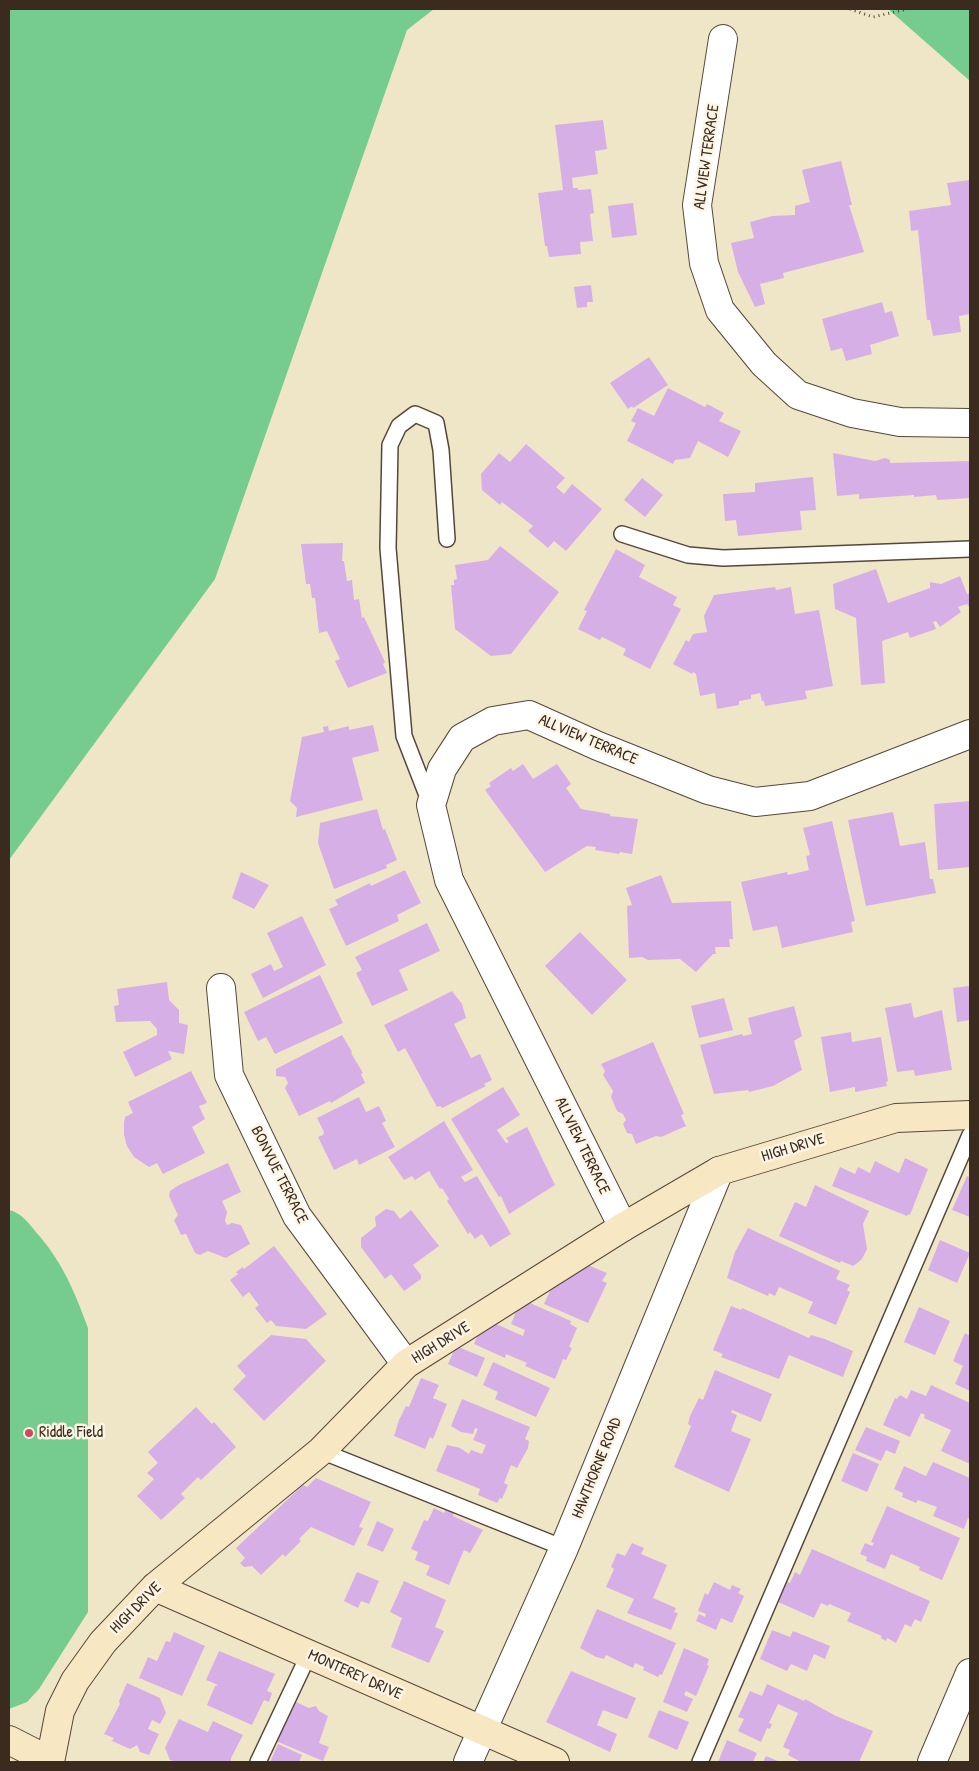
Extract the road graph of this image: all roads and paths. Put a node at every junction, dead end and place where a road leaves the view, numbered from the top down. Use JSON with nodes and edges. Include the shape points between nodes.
{"nodes":[{"id":1,"x":850,"y":9,"type":"edge"},
{"id":2,"x":908,"y":9,"type":"edge"},
{"id":3,"x":723,"y":39,"type":"dead end"},
{"id":4,"x":970,"y":423,"type":"edge"},
{"id":5,"x":622,"y":534,"type":"dead end"},
{"id":6,"x":446,"y":539,"type":"dead end"},
{"id":7,"x":970,"y":549,"type":"edge"},
{"id":8,"x":970,"y":734,"type":"edge"},
{"id":9,"x":431,"y":805,"type":"junction"},
{"id":10,"x":222,"y":988,"type":"dead end"},
{"id":11,"x":970,"y":1115,"type":"edge"},
{"id":12,"x":970,"y":1135,"type":"edge"},
{"id":13,"x":719,"y":1171,"type":"junction"},
{"id":14,"x":623,"y":1227,"type":"junction"},
{"id":15,"x":406,"y":1364,"type":"junction"},
{"id":16,"x":321,"y":1451,"type":"junction"},
{"id":17,"x":564,"y":1548,"type":"junction"},
{"id":18,"x":155,"y":1587,"type":"junction"},
{"id":19,"x":309,"y":1654,"type":"junction"},
{"id":20,"x":970,"y":1673,"type":"edge"},
{"id":21,"x":483,"y":1731,"type":"junction"},
{"id":22,"x":9,"y":1740,"type":"edge"},
{"id":23,"x":50,"y":1762,"type":"edge"},
{"id":24,"x":258,"y":1762,"type":"edge"},
{"id":25,"x":468,"y":1762,"type":"edge"},
{"id":26,"x":555,"y":1762,"type":"edge"},
{"id":27,"x":700,"y":1762,"type":"edge"},
{"id":28,"x":932,"y":1762,"type":"edge"}],
"edges":[{"from":1,"to":2,"type":"path","via":[[873,17]]},
{"from":3,"to":4,"type":"street","name":"ALLVIEW TERRACE","via":[[697,204],[704,263],[720,310],[764,364],[798,395],[852,413],[900,422]]},
{"from":5,"to":7,"type":"lane","via":[[688,555],[723,558]]},
{"from":6,"to":9,"type":"lane","via":[[441,450],[436,424],[415,414],[399,426],[390,445],[388,548],[404,736]]},
{"from":8,"to":9,"type":"street","name":"ALLVIEW TERRACE","via":[[810,796],[755,802],[708,790],[529,715],[493,721],[462,738],[442,769]]},
{"from":9,"to":14,"type":"street","name":"ALLVIEW TERRACE","via":[[449,880]]},
{"from":10,"to":15,"type":"street","name":"BONVUE TERRACE","via":[[229,1075],[297,1216]]},
{"from":11,"to":13,"type":"street","name":"HIGH DRIVE","via":[[896,1118]]},
{"from":12,"to":27,"type":"lane"},
{"from":13,"to":14,"type":"street","name":"HIGH DRIVE"},
{"from":13,"to":17,"type":"street","name":"HAWTHORNE ROAD"},
{"from":14,"to":15,"type":"street","name":"HIGH DRIVE"},
{"from":15,"to":16,"type":"street","name":"HIGH DRIVE"},
{"from":16,"to":17,"type":"lane"},
{"from":16,"to":18,"type":"street","name":"HIGH DRIVE"},
{"from":17,"to":21,"type":"street","name":"HAWTHORNE ROAD"},
{"from":18,"to":19,"type":"street","name":"MONTEREY DRIVE"},
{"from":18,"to":23,"type":"street","name":"HIGH DRIVE","via":[[103,1642],[75,1681],[60,1711]]},
{"from":19,"to":21,"type":"street","name":"MONTEREY DRIVE"},
{"from":19,"to":24,"type":"lane"},
{"from":20,"to":28,"type":"street"},
{"from":21,"to":25,"type":"street","name":"HAWTHORNE ROAD"},
{"from":21,"to":26,"type":"street","name":"MONTEREY DRIVE"},
{"from":22,"to":23,"type":"street"}]}
